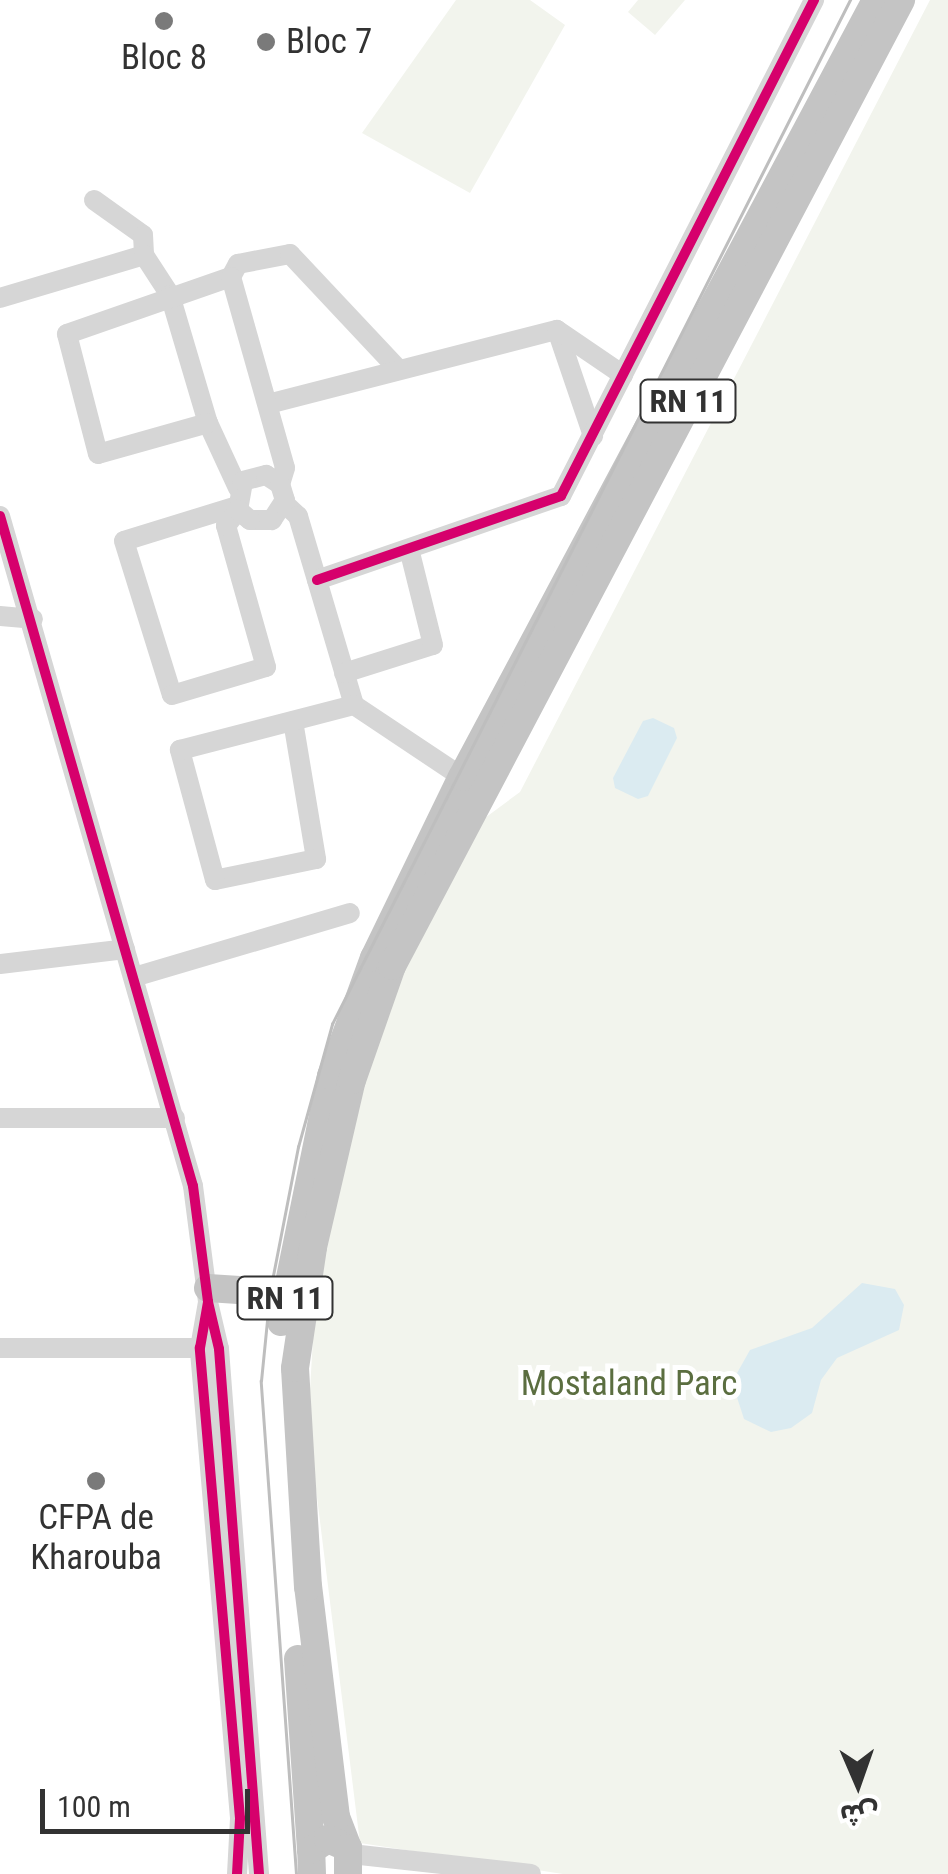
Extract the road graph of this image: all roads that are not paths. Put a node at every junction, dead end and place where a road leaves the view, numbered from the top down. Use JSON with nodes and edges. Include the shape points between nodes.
{"nodes":[{"id":1,"x":814,"y":0,"type":"edge"},
{"id":2,"x":876,"y":0,"type":"edge"},
{"id":3,"x":902,"y":0,"type":"edge"},
{"id":4,"x":94,"y":200,"type":"dead end"},
{"id":5,"x":144,"y":255,"type":"junction"},
{"id":6,"x":231,"y":277,"type":"junction"},
{"id":7,"x":170,"y":295,"type":"junction"},
{"id":8,"x":0,"y":298,"type":"edge"},
{"id":9,"x":557,"y":330,"type":"junction"},
{"id":10,"x":398,"y":370,"type":"junction"},
{"id":11,"x":623,"y":375,"type":"junction"},
{"id":12,"x":268,"y":404,"type":"junction"},
{"id":13,"x":208,"y":423,"type":"junction"},
{"id":14,"x":593,"y":436,"type":"junction"},
{"id":15,"x":282,"y":494,"type":"junction"},
{"id":16,"x":238,"y":501,"type":"junction"},
{"id":17,"x":0,"y":516,"type":"edge"},
{"id":18,"x":409,"y":549,"type":"junction"},
{"id":19,"x":317,"y":580,"type":"junction"},
{"id":20,"x":0,"y":616,"type":"edge"},
{"id":21,"x":33,"y":619,"type":"junction"},
{"id":22,"x":344,"y":673,"type":"junction"},
{"id":23,"x":354,"y":705,"type":"junction"},
{"id":24,"x":293,"y":721,"type":"junction"},
{"id":25,"x":462,"y":777,"type":"junction"},
{"id":26,"x":350,"y":913,"type":"dead end"},
{"id":27,"x":126,"y":949,"type":"junction"},
{"id":28,"x":0,"y":964,"type":"edge"},
{"id":29,"x":134,"y":977,"type":"junction"},
{"id":30,"x":0,"y":1118,"type":"edge"},
{"id":31,"x":175,"y":1118,"type":"junction"},
{"id":32,"x":286,"y":1293,"type":"junction"},
{"id":33,"x":208,"y":1295,"type":"junction"},
{"id":34,"x":0,"y":1348,"type":"edge"},
{"id":35,"x":200,"y":1348,"type":"junction"},
{"id":36,"x":350,"y":1861,"type":"edge"},
{"id":37,"x":311,"y":1862,"type":"edge"},
{"id":38,"x":487,"y":1869,"type":"edge"},
{"id":39,"x":237,"y":1874,"type":"edge"},
{"id":40,"x":259,"y":1874,"type":"edge"},
{"id":41,"x":532,"y":1874,"type":"edge"}],
"edges":[{"from":1,"to":11,"type":"street"},
{"from":2,"to":25,"type":"highway","number":"RN 11"},
{"from":3,"to":36,"type":"highway","number":"RN 11","via":[[392,966],[352,1080],[295,1368],[308,1587],[336,1817]]},
{"from":4,"to":5,"type":"street","via":[[143,234]]},
{"from":5,"to":7,"type":"street"},
{"from":5,"to":8,"type":"street"},
{"from":6,"to":7,"type":"street"},
{"from":6,"to":10,"type":"street","via":[[238,264],[290,254]]},
{"from":6,"to":12,"type":"street"},
{"from":7,"to":13,"type":"street"},
{"from":7,"to":13,"type":"street","via":[[68,334],[98,454]]},
{"from":9,"to":10,"type":"street"},
{"from":9,"to":11,"type":"street"},
{"from":9,"to":14,"type":"street"},
{"from":10,"to":12,"type":"street"},
{"from":11,"to":14,"type":"street"},
{"from":12,"to":15,"type":"street","via":[[286,468]]},
{"from":13,"to":16,"type":"street"},
{"from":14,"to":18,"type":"street","via":[[572,481],[545,506]]},
{"from":15,"to":16,"type":"street","via":[[258,474]]},
{"from":15,"to":16,"type":"street","via":[[264,522]]},
{"from":15,"to":19,"type":"street","via":[[298,516]]},
{"from":16,"to":16,"type":"street","via":[[124,541],[172,695],[266,667],[226,526]]},
{"from":17,"to":21,"type":"street"},
{"from":18,"to":19,"type":"street"},
{"from":18,"to":22,"type":"street","via":[[434,645]]},
{"from":19,"to":22,"type":"street"},
{"from":20,"to":21,"type":"street"},
{"from":21,"to":27,"type":"street"},
{"from":22,"to":23,"type":"street"},
{"from":23,"to":24,"type":"street"},
{"from":23,"to":25,"type":"street"},
{"from":24,"to":24,"type":"street","via":[[180,750],[215,880],[316,858]]},
{"from":25,"to":32,"type":"highway","number":"RN 11","via":[[374,958],[331,1076]]},
{"from":26,"to":29,"type":"street"},
{"from":27,"to":28,"type":"street"},
{"from":27,"to":29,"type":"street"},
{"from":29,"to":31,"type":"street"},
{"from":30,"to":31,"type":"street"},
{"from":31,"to":33,"type":"street","via":[[201,1220]]},
{"from":32,"to":33,"type":"highway"},
{"from":32,"to":37,"type":"highway","number":"RN 11","via":[[278,1446]]},
{"from":33,"to":35,"type":"street"},
{"from":33,"to":40,"type":"street","via":[[219,1348]]},
{"from":34,"to":35,"type":"street"},
{"from":35,"to":39,"type":"street","via":[[240,1818]]},
{"from":36,"to":37,"type":"highway","via":[[328,1839]]},
{"from":36,"to":38,"type":"street"},
{"from":38,"to":41,"type":"street"}]}
